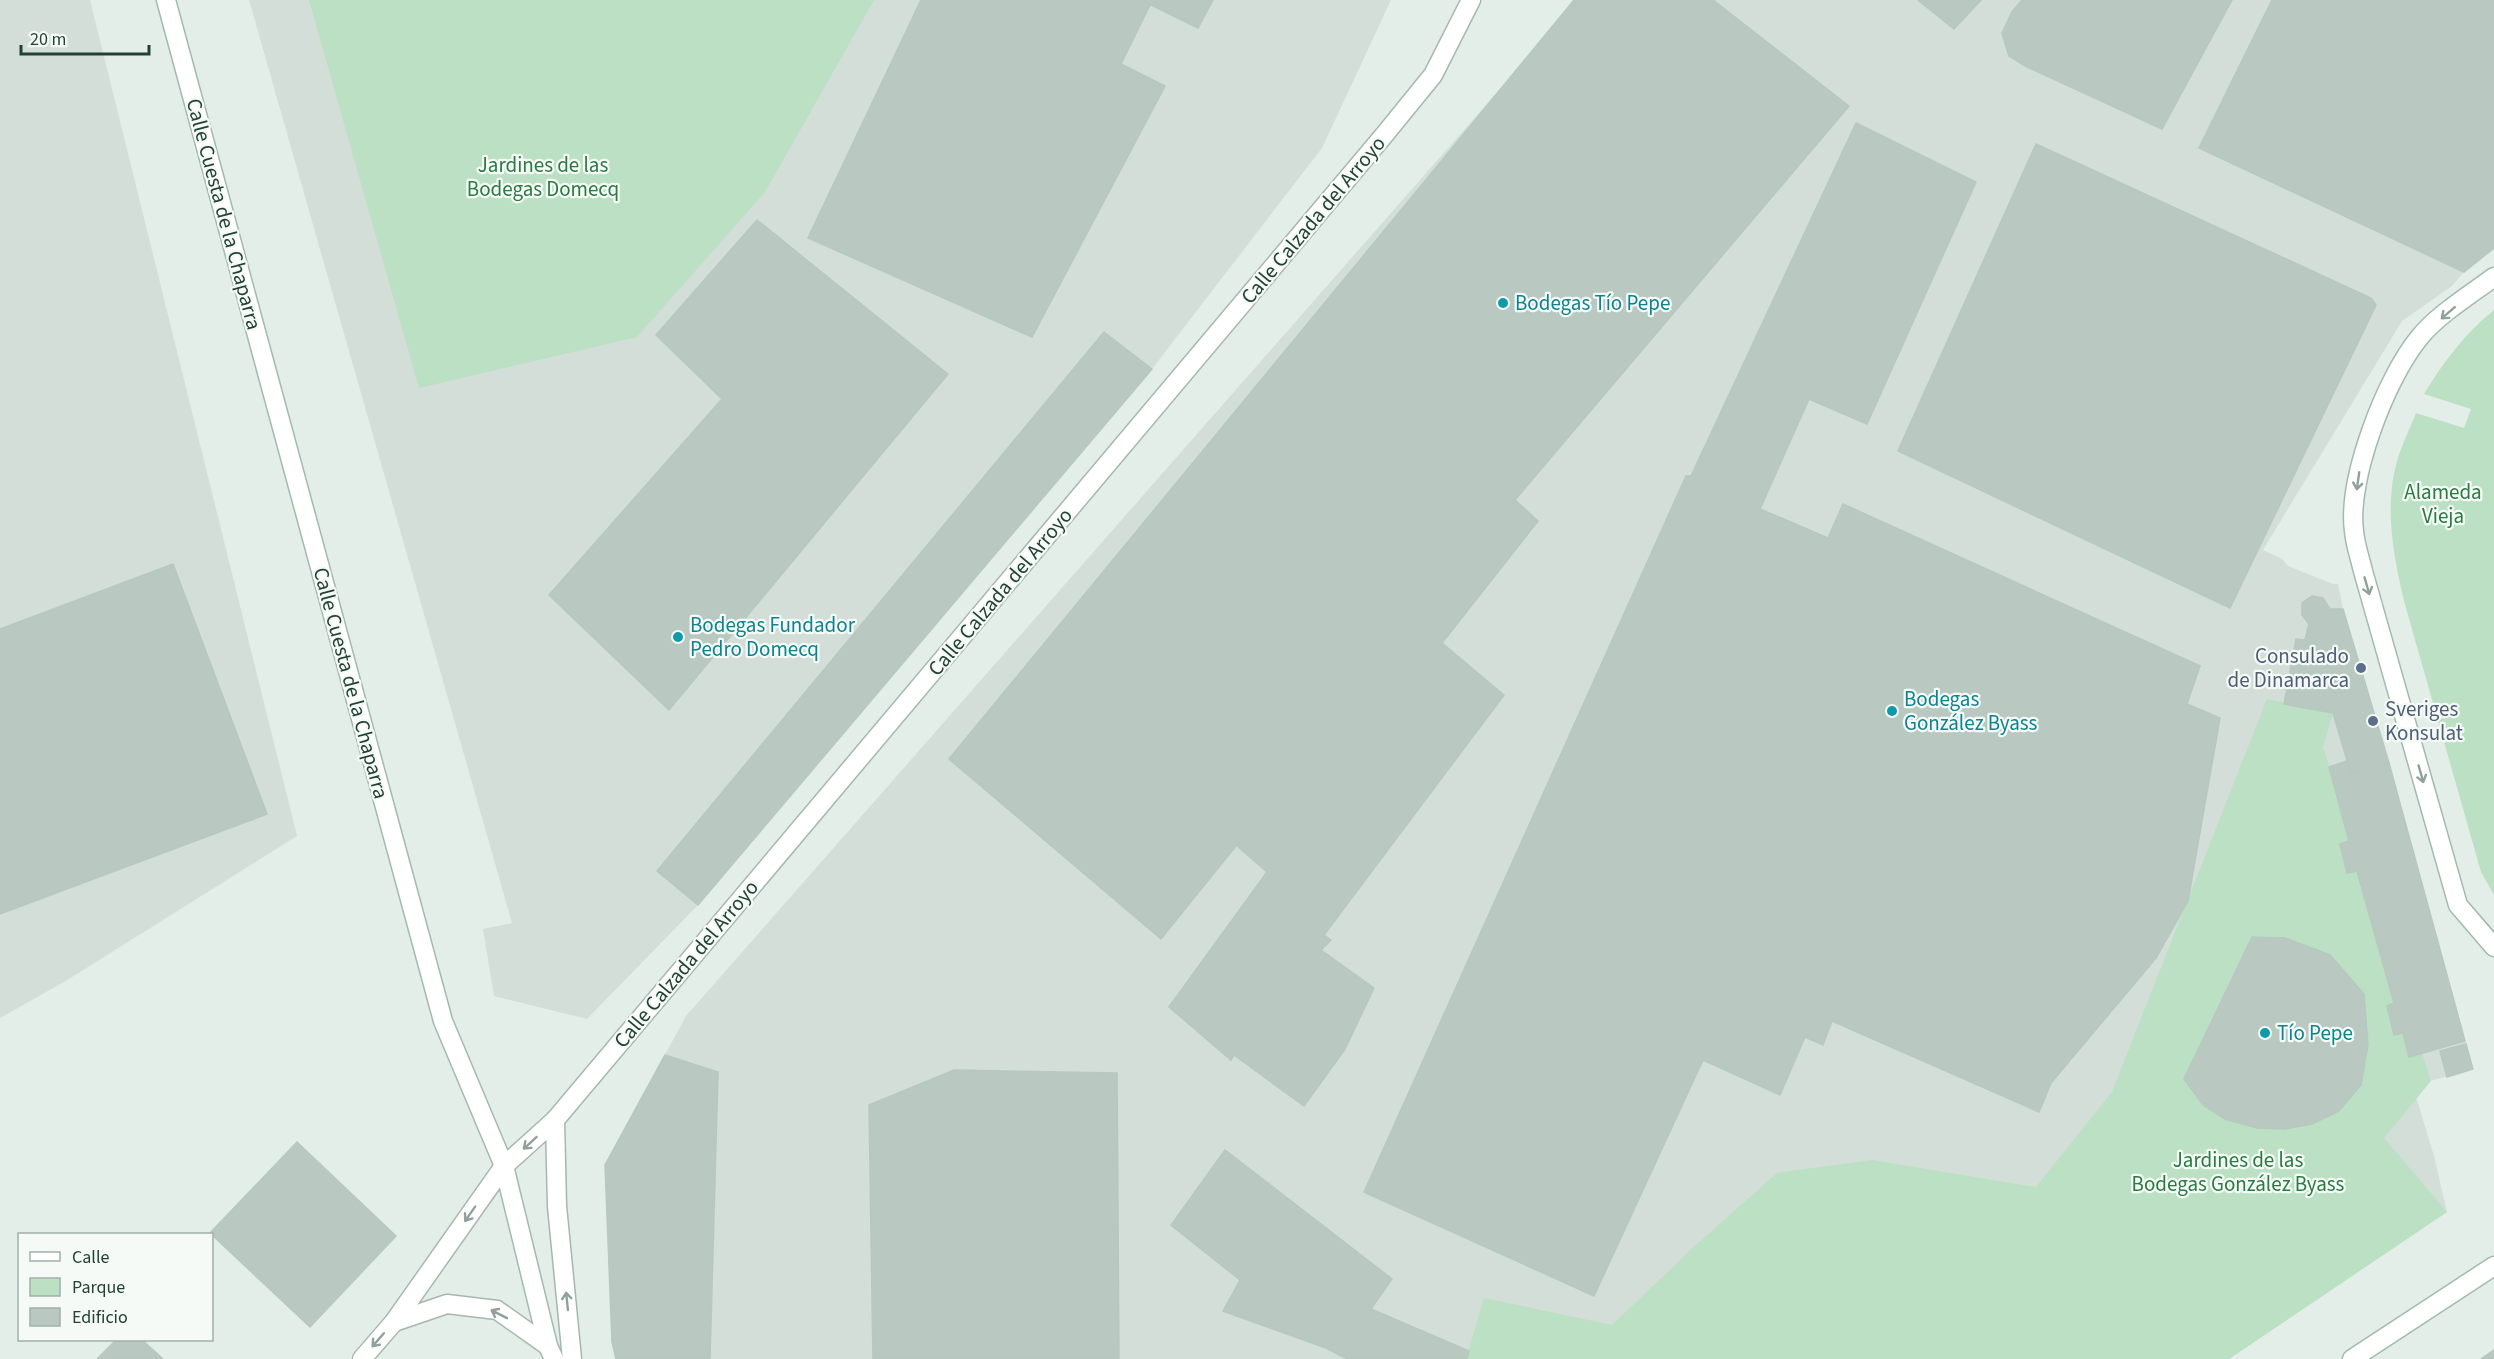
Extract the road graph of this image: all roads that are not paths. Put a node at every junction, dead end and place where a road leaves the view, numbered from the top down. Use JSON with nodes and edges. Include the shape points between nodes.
{"nodes":[{"id":1,"x":166,"y":0,"type":"edge"},
{"id":2,"x":1471,"y":0,"type":"edge"},
{"id":3,"x":2494,"y":277,"type":"edge"},
{"id":4,"x":2494,"y":947,"type":"edge"},
{"id":5,"x":555,"y":1120,"type":"junction"},
{"id":6,"x":504,"y":1166,"type":"junction"},
{"id":7,"x":2494,"y":1266,"type":"edge"},
{"id":8,"x":394,"y":1322,"type":"junction"},
{"id":9,"x":551,"y":1353,"type":"edge"},
{"id":10,"x":362,"y":1359,"type":"edge"},
{"id":11,"x":572,"y":1359,"type":"edge"},
{"id":12,"x":2352,"y":1359,"type":"edge"}],
"edges":[{"from":1,"to":6,"type":"street","name":"Calle Cuesta de la Chaparra","via":[[443,1021]]},
{"from":2,"to":5,"type":"street","name":"Calle Calzada del Arroyo","via":[[1433,75],[1385,134]]},
{"from":3,"to":4,"type":"street","one_way":true,"via":[[2419,338],[2384,394],[2360,468],[2353,529],[2458,905]]},
{"from":5,"to":6,"type":"street","name":"Calle Calzada del Arroyo","one_way":true},
{"from":11,"to":5,"type":"street","one_way":true,"via":[[557,1206]]},
{"from":6,"to":8,"type":"street","name":"Calle Calzada del Arroyo","one_way":true},
{"from":6,"to":9,"type":"street","name":"Calle Cuesta de la Chaparra"},
{"from":7,"to":12,"type":"street"},
{"from":9,"to":8,"type":"street","one_way":true,"via":[[497,1310],[447,1304]]},
{"from":8,"to":10,"type":"street","name":"Calle Calzada del Arroyo","one_way":true}]}
